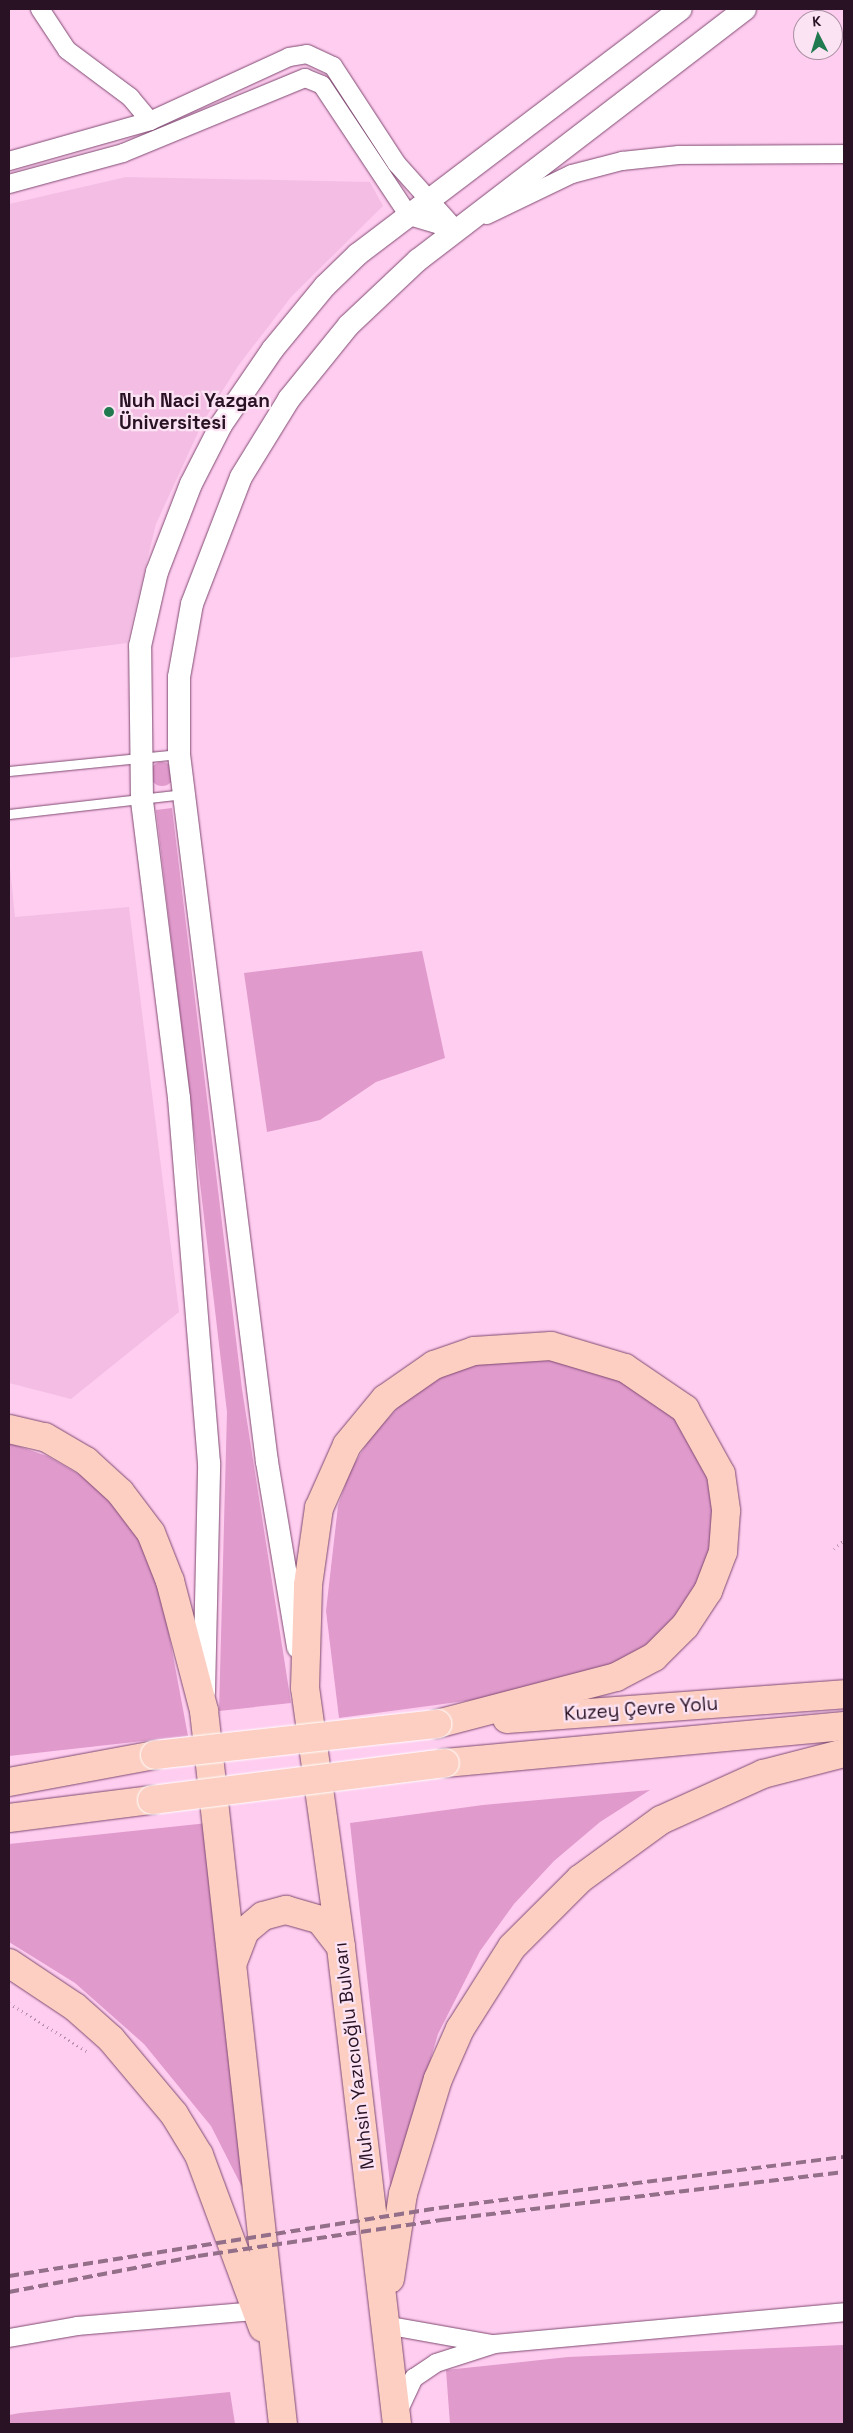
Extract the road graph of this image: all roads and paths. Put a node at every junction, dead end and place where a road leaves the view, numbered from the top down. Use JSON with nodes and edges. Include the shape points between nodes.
{"nodes":[{"id":1,"x":40,"y":9,"type":"edge"},
{"id":2,"x":681,"y":9,"type":"edge"},
{"id":3,"x":745,"y":9,"type":"edge"},
{"id":4,"x":150,"y":121,"type":"junction"},
{"id":5,"x":9,"y":152,"type":"edge"},
{"id":6,"x":844,"y":154,"type":"edge"},
{"id":7,"x":29,"y":157,"type":"junction"},
{"id":8,"x":9,"y":161,"type":"edge"},
{"id":9,"x":9,"y":184,"type":"edge"},
{"id":10,"x":430,"y":200,"type":"junction"},
{"id":11,"x":409,"y":216,"type":"junction"},
{"id":12,"x":456,"y":230,"type":"junction"},
{"id":13,"x":179,"y":754,"type":"junction"},
{"id":14,"x":141,"y":755,"type":"junction"},
{"id":15,"x":9,"y":771,"type":"edge"},
{"id":16,"x":184,"y":794,"type":"junction"},
{"id":17,"x":142,"y":800,"type":"junction"},
{"id":18,"x":9,"y":814,"type":"edge"},
{"id":19,"x":9,"y":1429,"type":"edge"},
{"id":20,"x":844,"y":1540,"type":"edge"},
{"id":21,"x":834,"y":1549,"type":"dead end"},
{"id":22,"x":305,"y":1688,"type":"junction"},
{"id":23,"x":844,"y":1694,"type":"edge"},
{"id":24,"x":204,"y":1710,"type":"junction"},
{"id":25,"x":437,"y":1724,"type":"junction"},
{"id":26,"x":844,"y":1726,"type":"edge"},
{"id":27,"x":844,"y":1753,"type":"edge"},
{"id":28,"x":155,"y":1755,"type":"junction"},
{"id":29,"x":9,"y":1767,"type":"edge"},
{"id":30,"x":9,"y":1782,"type":"edge"},
{"id":31,"x":9,"y":1818,"type":"edge"},
{"id":32,"x":341,"y":1946,"type":"junction"},
{"id":33,"x":9,"y":1963,"type":"edge"},
{"id":34,"x":233,"y":1964,"type":"junction"},
{"id":35,"x":9,"y":2003,"type":"edge"},
{"id":36,"x":95,"y":2058,"type":"dead end"},
{"id":37,"x":257,"y":2311,"type":"junction"},
{"id":38,"x":844,"y":2312,"type":"edge"},
{"id":39,"x":385,"y":2326,"type":"junction"},
{"id":40,"x":9,"y":2338,"type":"edge"},
{"id":41,"x":495,"y":2344,"type":"junction"},
{"id":42,"x":277,"y":2363,"type":"junction"},
{"id":43,"x":397,"y":2420,"type":"edge"},
{"id":44,"x":283,"y":2424,"type":"edge"}],
"edges":[{"from":1,"to":4,"type":"street","via":[[67,50],[122,91]]},
{"from":2,"to":10,"type":"street"},
{"from":3,"to":12,"type":"street"},
{"from":4,"to":7,"type":"street"},
{"from":4,"to":10,"type":"street","via":[[288,57],[317,55],[333,66],[397,164]]},
{"from":5,"to":7,"type":"street"},
{"from":6,"to":12,"type":"street","via":[[679,156],[622,161],[572,174]]},
{"from":7,"to":8,"type":"street"},
{"from":9,"to":11,"type":"street","via":[[131,150],[305,78],[322,85]]},
{"from":10,"to":11,"type":"street"},
{"from":10,"to":12,"type":"street"},
{"from":11,"to":12,"type":"street"},
{"from":11,"to":14,"type":"street","via":[[358,254],[314,299],[255,374],[206,452],[167,544],[148,606],[138,683]]},
{"from":12,"to":13,"type":"street","via":[[372,302],[327,350],[289,399],[241,477],[214,537],[186,628],[177,702]]},
{"from":13,"to":14,"type":"lane"},
{"from":13,"to":16,"type":"street"},
{"from":14,"to":15,"type":"lane"},
{"from":14,"to":17,"type":"street"},
{"from":16,"to":17,"type":"lane"},
{"from":16,"to":22,"type":"street","via":[[267,1462]]},
{"from":17,"to":18,"type":"lane"},
{"from":17,"to":24,"type":"street","via":[[179,1098],[209,1463]]},
{"from":19,"to":24,"type":"highway","via":[[45,1437],[86,1461],[120,1492],[151,1533],[170,1581]]},
{"from":20,"to":21,"type":"path"},
{"from":22,"to":25,"type":"highway","name":"Muhsin Yazıcıoğlu Bulvarı","via":[[308,1584],[319,1508],[347,1445],[385,1399],[434,1365],[474,1351],[512,1346],[551,1346],[625,1368],[684,1409],[721,1474],[726,1511],[723,1552],[708,1591],[685,1626],[654,1657],[616,1677]]},
{"from":22,"to":32,"type":"highway","name":"Muhsin Yazıcıoğlu Bulvarı"},
{"from":23,"to":25,"type":"highway","name":"Kuzey Çevre Yolu"},
{"from":24,"to":34,"type":"highway"},
{"from":25,"to":28,"type":"highway","bridge":true},
{"from":26,"to":31,"type":"highway","name":"Kuzey Çevre Yolu","bridge":true,"via":[[445,1763]]},
{"from":27,"to":39,"type":"highway","via":[[763,1774],[661,1820],[580,1879],[512,1947],[460,2029],[438,2079],[404,2194]]},
{"from":28,"to":29,"type":"highway"},
{"from":28,"to":30,"type":"highway"},
{"from":32,"to":34,"type":"highway","via":[[320,1920],[286,1910],[263,1916],[245,1931]]},
{"from":32,"to":39,"type":"highway","name":"Muhsin Yazıcıoğlu Bulvarı"},
{"from":33,"to":37,"type":"highway","via":[[75,2007],[111,2039],[174,2114],[199,2155]]},
{"from":34,"to":42,"type":"highway"},
{"from":35,"to":36,"type":"path"},
{"from":37,"to":40,"type":"street","via":[[77,2326]]},
{"from":37,"to":42,"type":"highway"},
{"from":38,"to":41,"type":"street"},
{"from":39,"to":41,"type":"street"},
{"from":39,"to":43,"type":"highway","name":"Muhsin Yazıcıoğlu Bulvarı"},
{"from":41,"to":43,"type":"street","via":[[436,2363],[414,2378]]},
{"from":42,"to":44,"type":"highway"}]}
